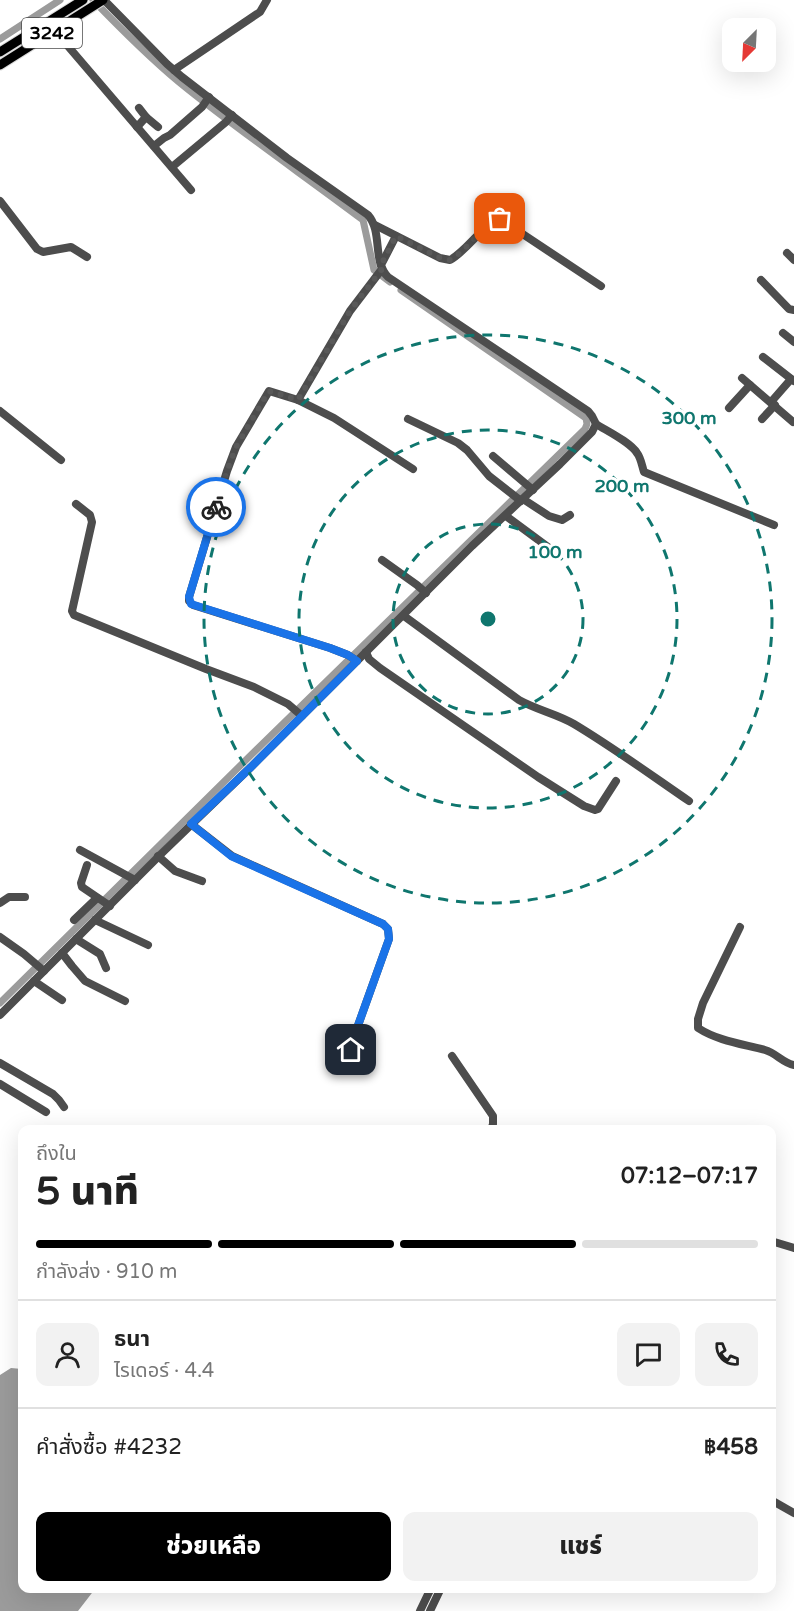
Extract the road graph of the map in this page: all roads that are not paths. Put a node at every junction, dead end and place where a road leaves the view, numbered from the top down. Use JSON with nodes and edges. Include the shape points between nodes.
{"nodes":[{"id":1,"x":83,"y":0,"type":"edge"},
{"id":2,"x":103,"y":0,"type":"edge"},
{"id":3,"x":267,"y":0,"type":"edge"},
{"id":4,"x":55,"y":31,"type":"junction"},
{"id":5,"x":0,"y":52,"type":"edge"},
{"id":6,"x":0,"y":65,"type":"edge"},
{"id":7,"x":174,"y":70,"type":"junction"},
{"id":8,"x":206,"y":102,"type":"junction"},
{"id":9,"x":139,"y":108,"type":"dead end"},
{"id":10,"x":146,"y":117,"type":"junction"},
{"id":11,"x":230,"y":119,"type":"junction"},
{"id":12,"x":137,"y":127,"type":"junction"},
{"id":13,"x":158,"y":127,"type":"dead end"},
{"id":14,"x":154,"y":146,"type":"junction"},
{"id":15,"x":172,"y":167,"type":"junction"},
{"id":16,"x":191,"y":190,"type":"dead end"},
{"id":17,"x":0,"y":201,"type":"edge"},
{"id":18,"x":375,"y":225,"type":"junction"},
{"id":19,"x":396,"y":236,"type":"junction"},
{"id":20,"x":787,"y":253,"type":"dead end"},
{"id":21,"x":87,"y":257,"type":"dead end"},
{"id":22,"x":794,"y":260,"type":"edge"},
{"id":23,"x":379,"y":271,"type":"junction"},
{"id":24,"x":761,"y":280,"type":"dead end"},
{"id":25,"x":601,"y":286,"type":"dead end"},
{"id":26,"x":794,"y":310,"type":"edge"},
{"id":27,"x":783,"y":333,"type":"dead end"},
{"id":28,"x":794,"y":342,"type":"edge"},
{"id":29,"x":763,"y":357,"type":"dead end"},
{"id":30,"x":742,"y":378,"type":"dead end"},
{"id":31,"x":793,"y":380,"type":"edge"},
{"id":32,"x":750,"y":385,"type":"junction"},
{"id":33,"x":298,"y":400,"type":"junction"},
{"id":34,"x":773,"y":404,"type":"junction"},
{"id":35,"x":729,"y":408,"type":"dead end"},
{"id":36,"x":0,"y":411,"type":"edge"},
{"id":37,"x":762,"y":418,"type":"dead end"},
{"id":38,"x":408,"y":419,"type":"dead end"},
{"id":39,"x":794,"y":422,"type":"edge"},
{"id":40,"x":596,"y":424,"type":"junction"},
{"id":41,"x":493,"y":456,"type":"dead end"},
{"id":42,"x":62,"y":460,"type":"dead end"},
{"id":43,"x":413,"y":469,"type":"dead end"},
{"id":44,"x":533,"y":490,"type":"junction"},
{"id":45,"x":519,"y":499,"type":"junction"},
{"id":46,"x":76,"y":504,"type":"dead end"},
{"id":47,"x":570,"y":515,"type":"dead end"},
{"id":48,"x":506,"y":516,"type":"junction"},
{"id":49,"x":774,"y":525,"type":"dead end"},
{"id":50,"x":552,"y":550,"type":"dead end"},
{"id":51,"x":382,"y":560,"type":"dead end"},
{"id":52,"x":422,"y":590,"type":"junction"},
{"id":53,"x":404,"y":616,"type":"junction"},
{"id":54,"x":366,"y":652,"type":"junction"},
{"id":55,"x":353,"y":658,"type":"junction"},
{"id":56,"x":298,"y":713,"type":"junction"},
{"id":57,"x":616,"y":781,"type":"dead end"},
{"id":58,"x":689,"y":801,"type":"dead end"},
{"id":59,"x":191,"y":824,"type":"junction"},
{"id":60,"x":80,"y":850,"type":"dead end"},
{"id":61,"x":158,"y":856,"type":"junction"},
{"id":62,"x":87,"y":866,"type":"dead end"},
{"id":63,"x":135,"y":880,"type":"junction"},
{"id":64,"x":202,"y":881,"type":"dead end"},
{"id":65,"x":24,"y":897,"type":"dead end"},
{"id":66,"x":97,"y":898,"type":"junction"},
{"id":67,"x":0,"y":903,"type":"edge"},
{"id":68,"x":110,"y":906,"type":"junction"},
{"id":69,"x":74,"y":920,"type":"dead end"},
{"id":70,"x":95,"y":920,"type":"junction"},
{"id":71,"x":740,"y":927,"type":"dead end"},
{"id":72,"x":0,"y":937,"type":"edge"},
{"id":73,"x":76,"y":939,"type":"junction"},
{"id":74,"x":148,"y":945,"type":"dead end"},
{"id":75,"x":62,"y":953,"type":"junction"},
{"id":76,"x":40,"y":968,"type":"junction"},
{"id":77,"x":106,"y":968,"type":"dead end"},
{"id":78,"x":34,"y":981,"type":"junction"},
{"id":79,"x":62,"y":1000,"type":"dead end"},
{"id":80,"x":125,"y":1001,"type":"dead end"},
{"id":81,"x":0,"y":1015,"type":"edge"},
{"id":82,"x":452,"y":1056,"type":"dead end"},
{"id":83,"x":0,"y":1063,"type":"edge"},
{"id":84,"x":794,"y":1065,"type":"edge"},
{"id":85,"x":362,"y":1067,"type":"dead end"},
{"id":86,"x":0,"y":1084,"type":"edge"},
{"id":87,"x":64,"y":1107,"type":"dead end"},
{"id":88,"x":46,"y":1112,"type":"dead end"},
{"id":89,"x":493,"y":1125,"type":"edge"},
{"id":90,"x":776,"y":1243,"type":"edge"},
{"id":91,"x":794,"y":1248,"type":"edge"},
{"id":92,"x":776,"y":1503,"type":"edge"},
{"id":93,"x":794,"y":1513,"type":"edge"},
{"id":94,"x":429,"y":1593,"type":"edge"},
{"id":95,"x":439,"y":1593,"type":"edge"},
{"id":96,"x":420,"y":1611,"type":"edge"},
{"id":97,"x":430,"y":1611,"type":"edge"}],
"edges":[{"from":1,"to":5,"type":"main road","number":"3242"},
{"from":2,"to":4,"type":"main road","number":"3242"},
{"from":2,"to":7,"type":"street"},
{"from":3,"to":7,"type":"street","via":[[260,12]]},
{"from":4,"to":6,"type":"main road","number":"3242"},
{"from":4,"to":12,"type":"street"},
{"from":7,"to":8,"type":"street"},
{"from":8,"to":11,"type":"street"},
{"from":8,"to":14,"type":"street"},
{"from":9,"to":10,"type":"street"},
{"from":10,"to":12,"type":"street"},
{"from":10,"to":13,"type":"street"},
{"from":11,"to":15,"type":"street"},
{"from":11,"to":18,"type":"street","via":[[358,207]]},
{"from":12,"to":14,"type":"street"},
{"from":14,"to":15,"type":"street"},
{"from":15,"to":16,"type":"street"},
{"from":17,"to":21,"type":"street","via":[[41,251],[71,247]]},
{"from":18,"to":19,"type":"street"},
{"from":18,"to":23,"type":"street"},
{"from":19,"to":23,"type":"street"},
{"from":19,"to":25,"type":"street","via":[[450,260],[500,219]]},
{"from":20,"to":22,"type":"street"},
{"from":23,"to":33,"type":"street","via":[[350,311]]},
{"from":23,"to":40,"type":"street","via":[[588,411]]},
{"from":24,"to":26,"type":"street"},
{"from":27,"to":28,"type":"street"},
{"from":29,"to":31,"type":"street"},
{"from":30,"to":32,"type":"street"},
{"from":31,"to":34,"type":"street"},
{"from":32,"to":34,"type":"street"},
{"from":32,"to":35,"type":"street"},
{"from":33,"to":43,"type":"street","via":[[334,418]]},
{"from":33,"to":55,"type":"street","via":[[269,391],[240,439],[189,601]]},
{"from":34,"to":37,"type":"street"},
{"from":34,"to":39,"type":"street"},
{"from":36,"to":42,"type":"street"},
{"from":38,"to":45,"type":"street","via":[[458,443],[489,476]]},
{"from":40,"to":44,"type":"street"},
{"from":40,"to":49,"type":"street","via":[[637,452],[644,472]]},
{"from":41,"to":44,"type":"street"},
{"from":44,"to":45,"type":"street"},
{"from":45,"to":47,"type":"street","via":[[555,518],[562,520]]},
{"from":45,"to":48,"type":"street"},
{"from":46,"to":56,"type":"street","via":[[90,515],[92,522],[74,615],[254,687]]},
{"from":48,"to":50,"type":"street"},
{"from":48,"to":52,"type":"street"},
{"from":51,"to":52,"type":"street"},
{"from":52,"to":53,"type":"street"},
{"from":53,"to":54,"type":"street"},
{"from":53,"to":58,"type":"street","via":[[519,700],[572,723]]},
{"from":54,"to":55,"type":"street"},
{"from":54,"to":57,"type":"street","via":[[380,668],[584,806],[598,809]]},
{"from":55,"to":56,"type":"street"},
{"from":56,"to":59,"type":"street"},
{"from":59,"to":61,"type":"street"},
{"from":59,"to":85,"type":"street","via":[[231,856],[388,929],[389,939],[351,1045]]},
{"from":60,"to":63,"type":"street"},
{"from":61,"to":63,"type":"street"},
{"from":61,"to":64,"type":"street","via":[[175,871]]},
{"from":62,"to":66,"type":"street","via":[[81,883]]},
{"from":63,"to":68,"type":"street"},
{"from":65,"to":67,"type":"street","via":[[9,897]]},
{"from":66,"to":68,"type":"street"},
{"from":66,"to":69,"type":"street"},
{"from":68,"to":70,"type":"street"},
{"from":70,"to":73,"type":"street"},
{"from":70,"to":74,"type":"street"},
{"from":71,"to":84,"type":"street","via":[[703,1003],[698,1028],[766,1050]]},
{"from":72,"to":76,"type":"street"},
{"from":73,"to":75,"type":"street"},
{"from":73,"to":77,"type":"street","via":[[100,954]]},
{"from":75,"to":76,"type":"street"},
{"from":75,"to":80,"type":"street","via":[[85,981]]},
{"from":76,"to":78,"type":"street"},
{"from":78,"to":79,"type":"street"},
{"from":78,"to":81,"type":"street"},
{"from":82,"to":89,"type":"street","via":[[493,1116]]},
{"from":83,"to":87,"type":"street","via":[[52,1094]]},
{"from":86,"to":88,"type":"street"},
{"from":90,"to":91,"type":"street"},
{"from":92,"to":93,"type":"street"},
{"from":94,"to":96,"type":"street"},
{"from":95,"to":97,"type":"street"}]}
